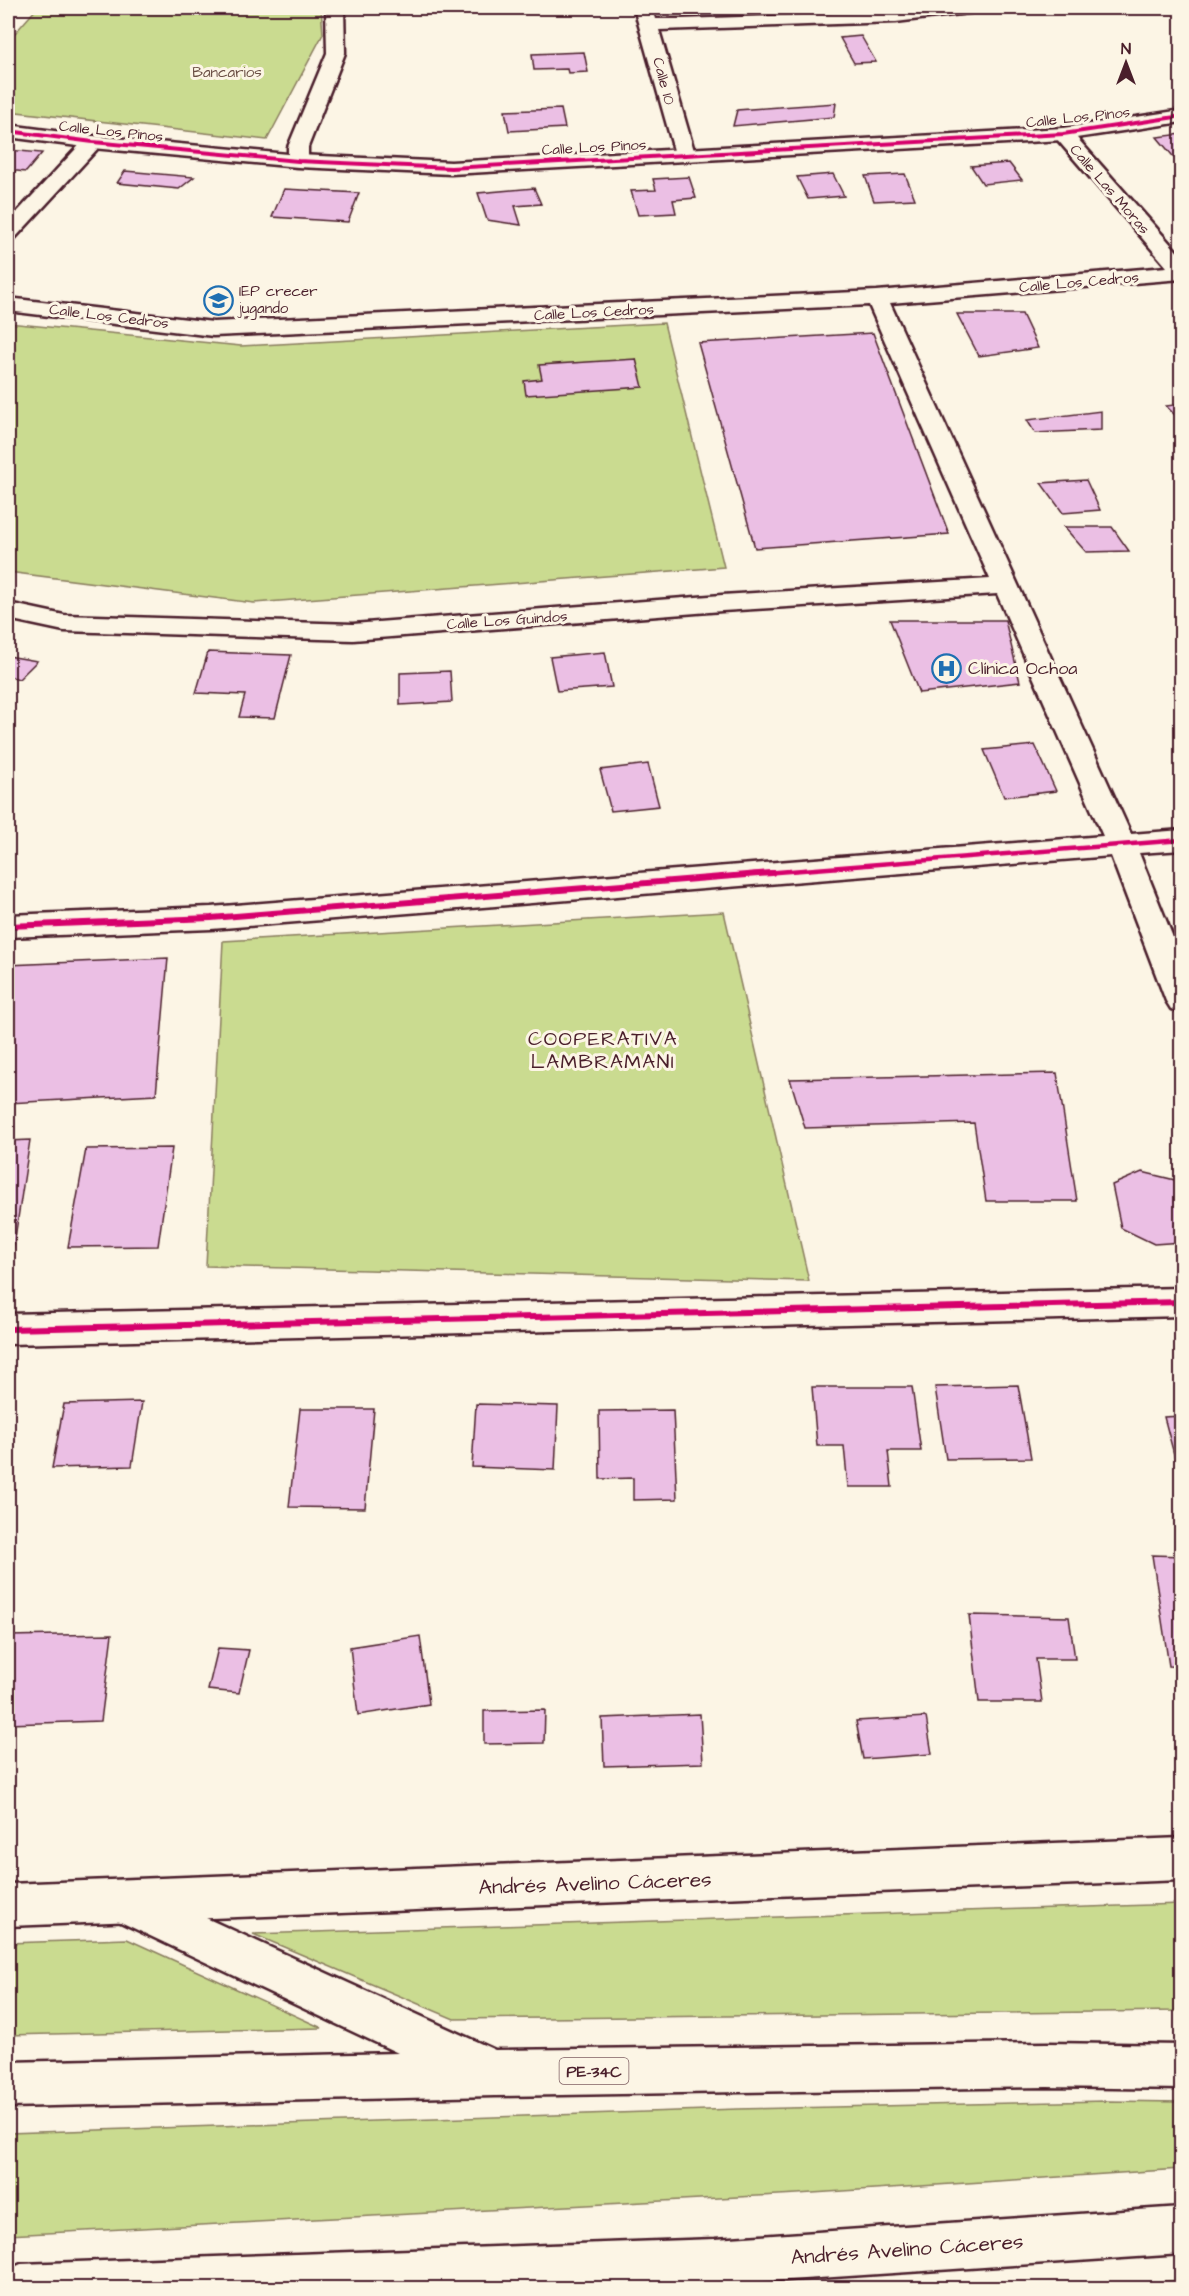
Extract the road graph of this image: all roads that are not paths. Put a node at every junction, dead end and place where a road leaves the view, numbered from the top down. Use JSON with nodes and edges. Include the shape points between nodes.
{"nodes":[{"id":1,"x":335,"y":8,"type":"edge"},
{"id":2,"x":969,"y":8,"type":"edge"},
{"id":3,"x":894,"y":12,"type":"edge"},
{"id":4,"x":646,"y":16,"type":"edge"},
{"id":5,"x":1182,"y":116,"type":"edge"},
{"id":6,"x":8,"y":131,"type":"edge"},
{"id":7,"x":1063,"y":134,"type":"junction"},
{"id":8,"x":93,"y":142,"type":"junction"},
{"id":9,"x":685,"y":154,"type":"junction"},
{"id":10,"x":298,"y":160,"type":"junction"},
{"id":11,"x":8,"y":234,"type":"edge"},
{"id":12,"x":1182,"y":272,"type":"edge"},
{"id":13,"x":877,"y":298,"type":"junction"},
{"id":14,"x":8,"y":304,"type":"edge"},
{"id":15,"x":1007,"y":586,"type":"junction"},
{"id":16,"x":8,"y":611,"type":"edge"},
{"id":17,"x":1182,"y":840,"type":"edge"},
{"id":18,"x":1121,"y":844,"type":"junction"},
{"id":19,"x":8,"y":926,"type":"edge"},
{"id":20,"x":1182,"y":1001,"type":"edge"},
{"id":21,"x":1182,"y":1302,"type":"edge"},
{"id":22,"x":8,"y":1329,"type":"edge"},
{"id":23,"x":1182,"y":1859,"type":"edge"},
{"id":24,"x":125,"y":1902,"type":"junction"},
{"id":25,"x":8,"y":1905,"type":"edge"},
{"id":26,"x":1182,"y":2067,"type":"edge"},
{"id":27,"x":494,"y":2073,"type":"junction"},
{"id":28,"x":8,"y":2085,"type":"edge"},
{"id":29,"x":1182,"y":2230,"type":"edge"},
{"id":30,"x":425,"y":2281,"type":"edge"},
{"id":31,"x":21,"y":2289,"type":"edge"}],
"edges":[{"from":1,"to":10,"type":"main road","via":[[336,53],[298,147]]},
{"from":2,"to":3,"type":"main road"},
{"from":3,"to":4,"type":"main road","via":[[682,25]]},
{"from":4,"to":9,"type":"main road","name":"Calle 10"},
{"from":5,"to":7,"type":"main road","name":"Calle Los Pinos"},
{"from":6,"to":8,"type":"main road","name":"Calle Los Pinos"},
{"from":7,"to":9,"type":"main road","name":"Calle Los Pinos"},
{"from":7,"to":12,"type":"main road","name":"Calle Las Moras"},
{"from":8,"to":10,"type":"main road","name":"Calle Los Pinos"},
{"from":8,"to":11,"type":"main road"},
{"from":9,"to":10,"type":"main road","name":"Calle Los Pinos","via":[[451,168]]},
{"from":12,"to":13,"type":"main road","name":"Calle Los Cedros"},
{"from":13,"to":14,"type":"main road","name":"Calle Los Cedros","via":[[213,329]]},
{"from":13,"to":15,"type":"main road"},
{"from":15,"to":16,"type":"main road","name":"Calle Los Guindos","via":[[722,603],[353,632],[64,623]]},
{"from":15,"to":18,"type":"main road"},
{"from":17,"to":18,"type":"main road"},
{"from":18,"to":19,"type":"main road","via":[[212,918]]},
{"from":18,"to":20,"type":"main road"},
{"from":21,"to":22,"type":"main road"},
{"from":23,"to":24,"type":"main road","name":"Andrés Avelino Cáceres"},
{"from":24,"to":25,"type":"main road","name":"Andrés Avelino Cáceres"},
{"from":24,"to":27,"type":"main road"},
{"from":26,"to":27,"type":"main road","number":"PE-34C","via":[[1047,2064]]},
{"from":27,"to":28,"type":"main road","number":"PE-34C"},
{"from":29,"to":30,"type":"main road","name":"Andrés Avelino Cáceres"},
{"from":30,"to":31,"type":"main road","name":"Andrés Avelino Cáceres"}]}
